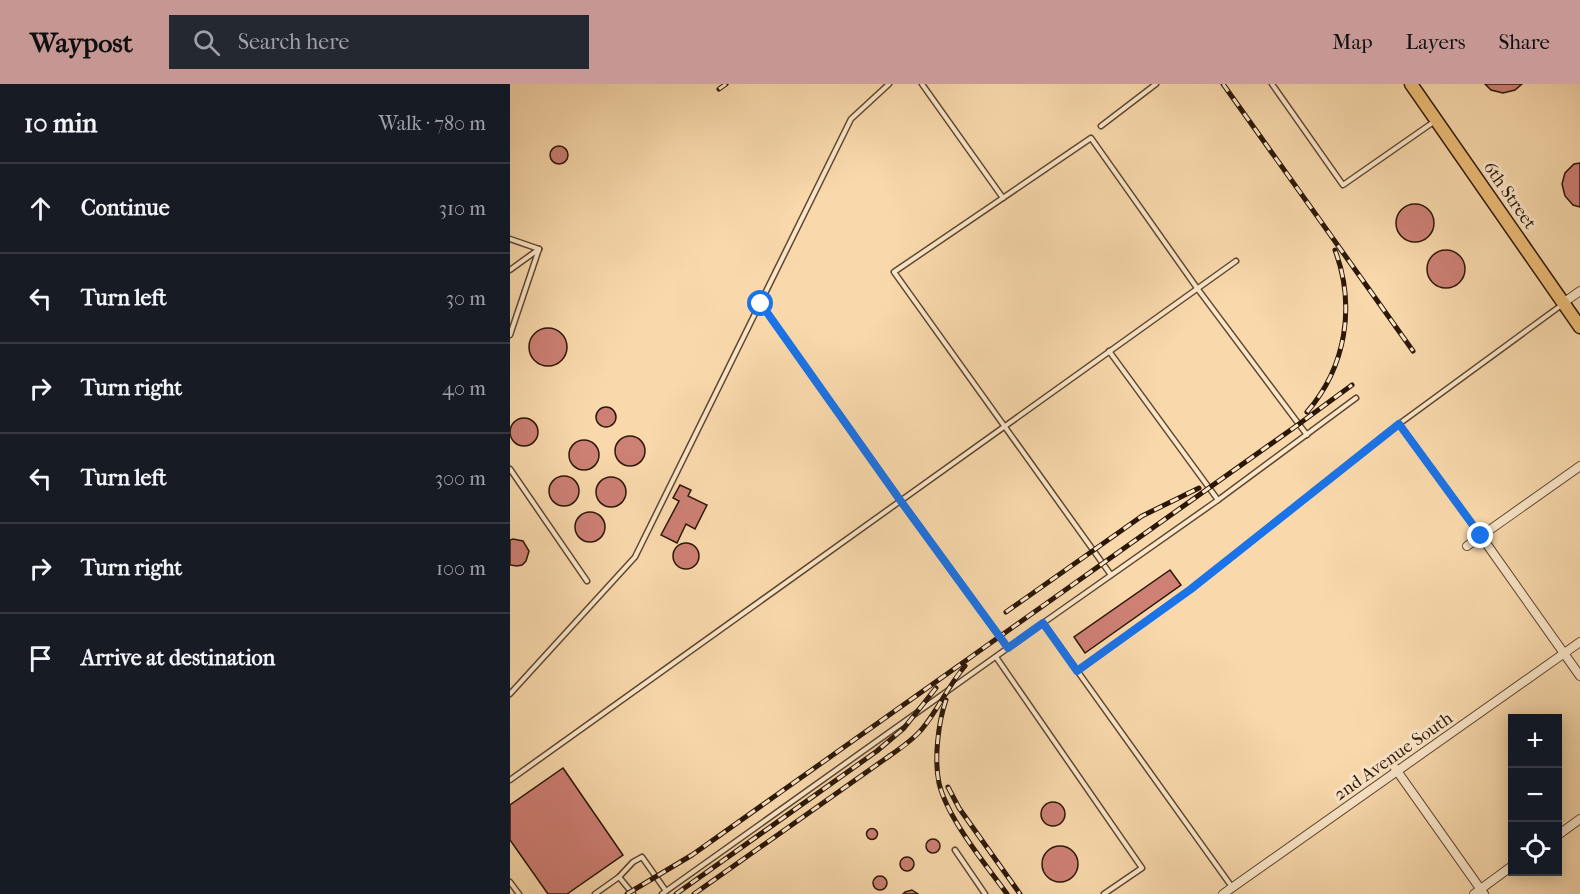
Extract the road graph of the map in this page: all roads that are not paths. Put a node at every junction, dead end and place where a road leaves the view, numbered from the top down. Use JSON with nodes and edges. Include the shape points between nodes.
{"nodes":[{"id":1,"x":889,"y":84,"type":"edge"},
{"id":2,"x":922,"y":84,"type":"edge"},
{"id":3,"x":1156,"y":84,"type":"edge"},
{"id":4,"x":1272,"y":84,"type":"edge"},
{"id":5,"x":1411,"y":84,"type":"edge"},
{"id":6,"x":1436,"y":120,"type":"junction"},
{"id":7,"x":1101,"y":126,"type":"dead end"},
{"id":8,"x":1003,"y":198,"type":"junction"},
{"id":9,"x":510,"y":239,"type":"edge"},
{"id":10,"x":539,"y":249,"type":"junction"},
{"id":11,"x":1236,"y":261,"type":"dead end"},
{"id":12,"x":510,"y":270,"type":"edge"},
{"id":13,"x":1197,"y":288,"type":"junction"},
{"id":14,"x":1580,"y":291,"type":"edge"},
{"id":15,"x":1563,"y":303,"type":"junction"},
{"id":16,"x":761,"y":304,"type":"junction"},
{"id":17,"x":1580,"y":327,"type":"edge"},
{"id":18,"x":510,"y":335,"type":"edge"},
{"id":19,"x":1109,"y":351,"type":"junction"},
{"id":20,"x":1356,"y":398,"type":"dead end"},
{"id":21,"x":1399,"y":424,"type":"junction"},
{"id":22,"x":1005,"y":426,"type":"junction"},
{"id":23,"x":1307,"y":435,"type":"junction"},
{"id":24,"x":1580,"y":466,"type":"edge"},
{"id":25,"x":510,"y":469,"type":"edge"},
{"id":26,"x":900,"y":500,"type":"junction"},
{"id":27,"x":1218,"y":500,"type":"junction"},
{"id":28,"x":1481,"y":536,"type":"junction"},
{"id":29,"x":1467,"y":546,"type":"dead end"},
{"id":30,"x":1111,"y":575,"type":"junction"},
{"id":31,"x":587,"y":581,"type":"dead end"},
{"id":32,"x":1043,"y":623,"type":"junction"},
{"id":33,"x":1580,"y":642,"type":"edge"},
{"id":34,"x":1008,"y":648,"type":"junction"},
{"id":35,"x":1564,"y":653,"type":"junction"},
{"id":36,"x":996,"y":657,"type":"junction"},
{"id":37,"x":1077,"y":671,"type":"junction"},
{"id":38,"x":1580,"y":676,"type":"edge"},
{"id":39,"x":510,"y":694,"type":"edge"},
{"id":40,"x":1390,"y":762,"type":"dead end"},
{"id":41,"x":1397,"y":771,"type":"junction"},
{"id":42,"x":510,"y":780,"type":"edge"},
{"id":43,"x":1580,"y":819,"type":"edge"},
{"id":44,"x":1562,"y":832,"type":"edge"},
{"id":45,"x":955,"y":850,"type":"dead end"},
{"id":46,"x":1508,"y":869,"type":"edge"},
{"id":47,"x":619,"y":877,"type":"junction"},
{"id":48,"x":510,"y":882,"type":"edge"},
{"id":49,"x":1235,"y":891,"type":"edge"},
{"id":50,"x":664,"y":892,"type":"edge"},
{"id":51,"x":1479,"y":892,"type":"edge"},
{"id":52,"x":519,"y":894,"type":"edge"},
{"id":53,"x":595,"y":894,"type":"edge"},
{"id":54,"x":633,"y":894,"type":"edge"},
{"id":55,"x":986,"y":894,"type":"edge"},
{"id":56,"x":1104,"y":894,"type":"edge"},
{"id":57,"x":1223,"y":894,"type":"edge"}],
"edges":[{"from":1,"to":16,"type":"lane","via":[[851,119]]},
{"from":2,"to":8,"type":"lane"},
{"from":3,"to":7,"type":"lane"},
{"from":4,"to":6,"type":"lane","via":[[1343,185]]},
{"from":5,"to":6,"type":"main road","name":"6th Street"},
{"from":6,"to":15,"type":"main road","name":"6th Street"},
{"from":8,"to":13,"type":"lane","via":[[1091,138]]},
{"from":8,"to":22,"type":"lane","via":[[894,272]]},
{"from":9,"to":10,"type":"lane"},
{"from":10,"to":12,"type":"lane"},
{"from":10,"to":18,"type":"lane"},
{"from":11,"to":13,"type":"lane"},
{"from":13,"to":19,"type":"lane"},
{"from":13,"to":23,"type":"lane"},
{"from":14,"to":15,"type":"street"},
{"from":15,"to":17,"type":"main road","name":"6th Street"},
{"from":15,"to":21,"type":"lane"},
{"from":16,"to":26,"type":"lane"},
{"from":16,"to":39,"type":"lane","via":[[636,557]]},
{"from":19,"to":22,"type":"lane"},
{"from":19,"to":27,"type":"lane"},
{"from":20,"to":23,"type":"lane"},
{"from":21,"to":28,"type":"lane"},
{"from":21,"to":37,"type":"lane","via":[[1191,589]]},
{"from":22,"to":26,"type":"lane"},
{"from":22,"to":30,"type":"lane"},
{"from":23,"to":27,"type":"lane"},
{"from":24,"to":28,"type":"street"},
{"from":25,"to":31,"type":"lane"},
{"from":26,"to":34,"type":"lane"},
{"from":26,"to":42,"type":"lane"},
{"from":27,"to":30,"type":"lane"},
{"from":28,"to":29,"type":"street"},
{"from":28,"to":35,"type":"street"},
{"from":30,"to":32,"type":"lane"},
{"from":32,"to":34,"type":"lane"},
{"from":32,"to":37,"type":"lane"},
{"from":33,"to":35,"type":"street","name":"2nd Avenue South"},
{"from":34,"to":36,"type":"lane"},
{"from":35,"to":38,"type":"street"},
{"from":35,"to":41,"type":"street","name":"2nd Avenue South"},
{"from":36,"to":50,"type":"lane"},
{"from":36,"to":56,"type":"lane","via":[[1142,868]]},
{"from":37,"to":49,"type":"lane"},
{"from":40,"to":41,"type":"street"},
{"from":41,"to":49,"type":"street","name":"2nd Avenue South"},
{"from":41,"to":51,"type":"street"},
{"from":43,"to":44,"type":"street"},
{"from":45,"to":55,"type":"lane"},
{"from":46,"to":51,"type":"street"},
{"from":47,"to":50,"type":"lane","via":[[642,857]]},
{"from":47,"to":53,"type":"lane"},
{"from":47,"to":54,"type":"lane"},
{"from":48,"to":52,"type":"lane"},
{"from":49,"to":57,"type":"street","name":"2nd Avenue South"}]}
